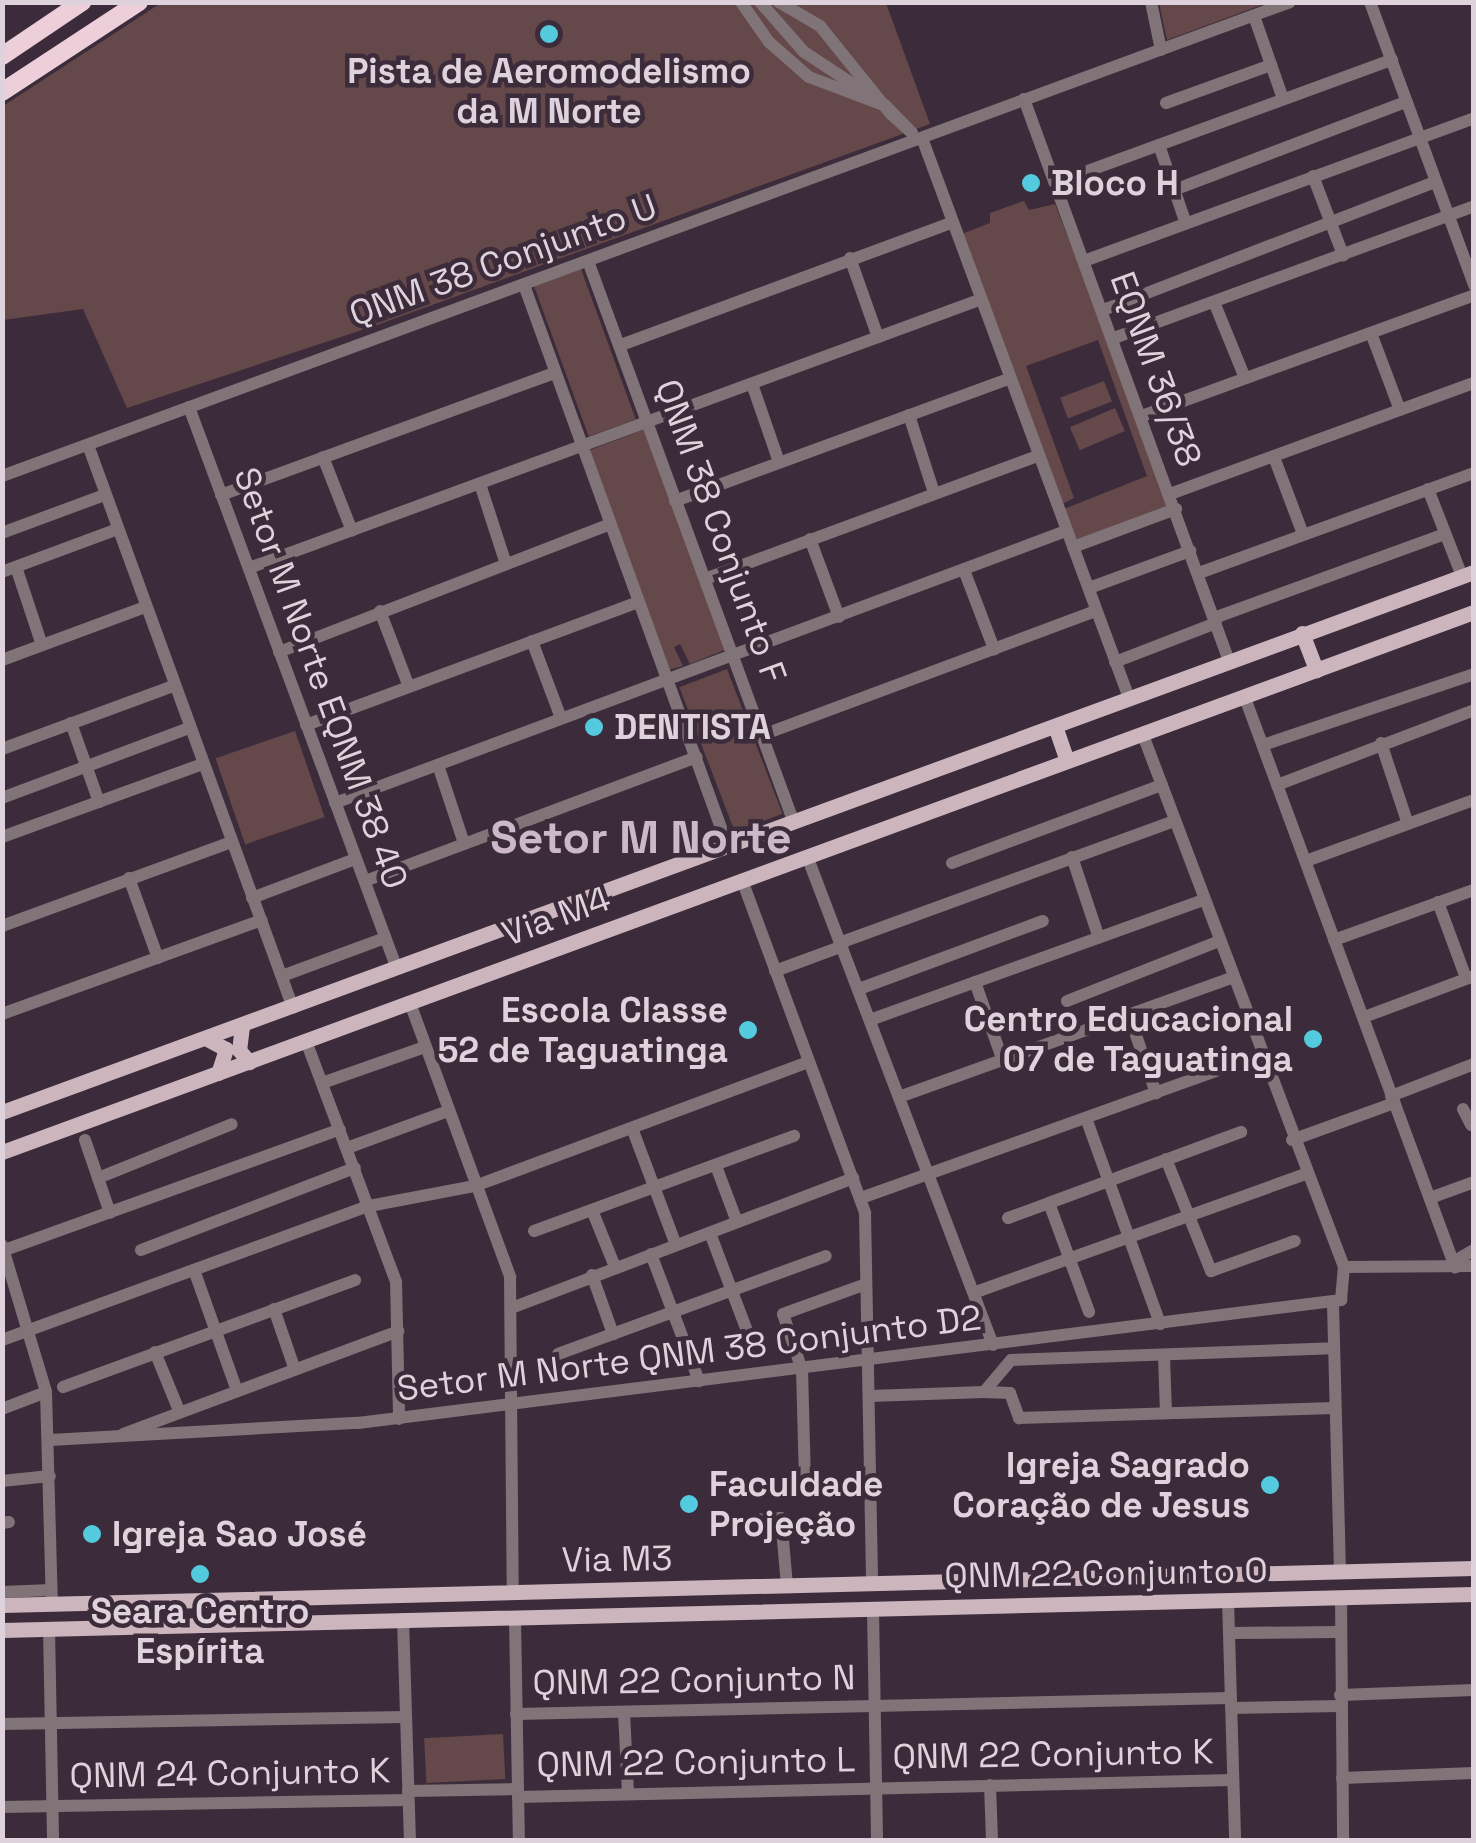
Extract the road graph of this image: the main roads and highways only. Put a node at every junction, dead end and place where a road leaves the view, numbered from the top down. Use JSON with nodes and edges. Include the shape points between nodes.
{"nodes":[{"id":1,"x":82,"y":2,"type":"edge"},
{"id":2,"x":139,"y":2,"type":"edge"},
{"id":3,"x":2,"y":56,"type":"edge"},
{"id":4,"x":2,"y":92,"type":"edge"},
{"id":5,"x":1468,"y":574,"type":"edge"},
{"id":6,"x":1474,"y":612,"type":"edge"},
{"id":7,"x":1302,"y":634,"type":"junction"},
{"id":8,"x":1316,"y":670,"type":"junction"},
{"id":9,"x":1055,"y":726,"type":"junction"},
{"id":10,"x":1067,"y":760,"type":"junction"},
{"id":11,"x":595,"y":896,"type":"junction"},
{"id":12,"x":554,"y":912,"type":"junction"},
{"id":13,"x":599,"y":932,"type":"junction"},
{"id":14,"x":560,"y":947,"type":"junction"},
{"id":15,"x":236,"y":1028,"type":"junction"},
{"id":16,"x":207,"y":1039,"type":"junction"},
{"id":17,"x":249,"y":1062,"type":"junction"},
{"id":18,"x":218,"y":1073,"type":"junction"},
{"id":19,"x":2,"y":1112,"type":"edge"},
{"id":20,"x":2,"y":1152,"type":"edge"},
{"id":21,"x":1474,"y":1568,"type":"edge"},
{"id":22,"x":1439,"y":1569,"type":"junction"},
{"id":23,"x":1198,"y":1575,"type":"junction"},
{"id":24,"x":977,"y":1580,"type":"junction"},
{"id":25,"x":844,"y":1584,"type":"junction"},
{"id":26,"x":614,"y":1589,"type":"junction"},
{"id":27,"x":1474,"y":1594,"type":"edge"},
{"id":28,"x":387,"y":1595,"type":"junction"},
{"id":29,"x":1362,"y":1596,"type":"junction"},
{"id":30,"x":154,"y":1600,"type":"junction"},
{"id":31,"x":1129,"y":1602,"type":"junction"},
{"id":32,"x":2,"y":1607,"type":"edge"},
{"id":33,"x":896,"y":1608,"type":"junction"},
{"id":34,"x":764,"y":1612,"type":"junction"},
{"id":35,"x":518,"y":1618,"type":"junction"},
{"id":36,"x":308,"y":1622,"type":"junction"},
{"id":37,"x":81,"y":1628,"type":"junction"},
{"id":38,"x":2,"y":1630,"type":"edge"}],
"edges":[{"from":1,"to":3,"type":"highway"},
{"from":2,"to":4,"type":"highway"},
{"from":5,"to":7,"type":"main road"},
{"from":6,"to":8,"type":"main road","name":"Via M4"},
{"from":7,"to":8,"type":"main road"},
{"from":7,"to":9,"type":"main road"},
{"from":8,"to":10,"type":"main road","name":"Via M4"},
{"from":9,"to":10,"type":"main road"},
{"from":9,"to":11,"type":"main road"},
{"from":10,"to":13,"type":"main road","name":"Via M4"},
{"from":11,"to":12,"type":"main road"},
{"from":11,"to":13,"type":"main road","via":[[583,915]]},
{"from":12,"to":14,"type":"main road","via":[[572,927]]},
{"from":12,"to":15,"type":"main road"},
{"from":13,"to":14,"type":"main road","name":"Via M4"},
{"from":14,"to":17,"type":"main road","name":"Via M4"},
{"from":15,"to":16,"type":"main road"},
{"from":15,"to":17,"type":"main road"},
{"from":16,"to":18,"type":"main road","via":[[226,1049]]},
{"from":16,"to":19,"type":"main road"},
{"from":17,"to":18,"type":"main road","name":"Via M4"},
{"from":18,"to":20,"type":"main road","name":"Via M4"},
{"from":21,"to":22,"type":"main road","name":"Via M3"},
{"from":22,"to":23,"type":"main road","name":"Via M3"},
{"from":22,"to":29,"type":"main road","via":[[1447,1577],[1441,1587]]},
{"from":23,"to":24,"type":"main road","name":"Via M3"},
{"from":23,"to":31,"type":"main road","via":[[1126,1583],[1120,1592]]},
{"from":24,"to":25,"type":"main road","name":"Via M3"},
{"from":24,"to":33,"type":"main road","via":[[985,1590],[979,1599]]},
{"from":25,"to":26,"type":"main road","name":"Via M3"},
{"from":25,"to":34,"type":"main road","via":[[762,1593],[756,1600]]},
{"from":26,"to":28,"type":"main road","name":"Via M3"},
{"from":26,"to":35,"type":"main road","via":[[620,1599],[613,1608]]},
{"from":27,"to":29,"type":"main road"},
{"from":28,"to":30,"type":"main road","name":"Via M3"},
{"from":28,"to":36,"type":"main road","via":[[306,1604],[300,1613]]},
{"from":29,"to":31,"type":"main road","name":"QNM 22 Conjunto O"},
{"from":30,"to":32,"type":"main road","name":"Via M3","via":[[51,1596]]},
{"from":30,"to":37,"type":"main road","via":[[162,1610],[154,1620]]},
{"from":31,"to":33,"type":"main road","name":"QNM 22 Conjunto O"},
{"from":33,"to":34,"type":"main road","name":"QNM 22 Conjunto O"},
{"from":34,"to":35,"type":"main road","name":"QNM 22 Conjunto O"},
{"from":35,"to":36,"type":"main road"},
{"from":36,"to":37,"type":"main road"},
{"from":37,"to":38,"type":"main road"}]}
